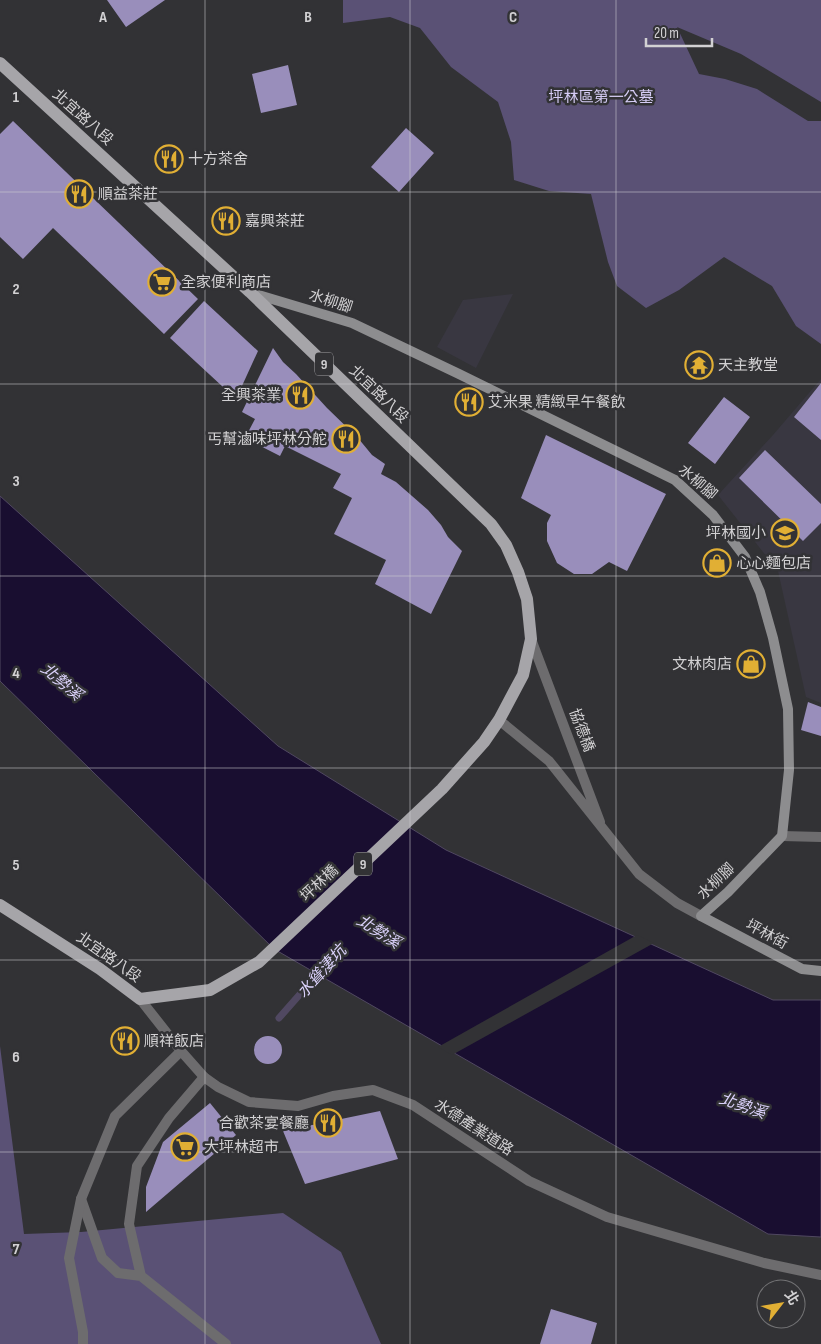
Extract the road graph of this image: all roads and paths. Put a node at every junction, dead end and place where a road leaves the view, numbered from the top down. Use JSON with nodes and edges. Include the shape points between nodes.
{"nodes":[{"id":1,"x":0,"y":63,"type":"edge"},
{"id":2,"x":250,"y":292,"type":"junction"},
{"id":3,"x":532,"y":638,"type":"junction"},
{"id":4,"x":499,"y":720,"type":"junction"},
{"id":5,"x":604,"y":832,"type":"junction"},
{"id":6,"x":782,"y":836,"type":"junction"},
{"id":7,"x":821,"y":837,"type":"edge"},
{"id":8,"x":0,"y":905,"type":"edge"},
{"id":9,"x":701,"y":916,"type":"junction"},
{"id":10,"x":821,"y":971,"type":"edge"},
{"id":11,"x":210,"y":990,"type":"joint"},
{"id":12,"x":140,"y":999,"type":"junction"},
{"id":13,"x":181,"y":1051,"type":"junction"},
{"id":14,"x":204,"y":1077,"type":"junction"},
{"id":15,"x":81,"y":1199,"type":"junction"},
{"id":16,"x":821,"y":1275,"type":"edge"},
{"id":17,"x":141,"y":1276,"type":"junction"},
{"id":18,"x":83,"y":1332,"type":"junction"},
{"id":19,"x":77,"y":1344,"type":"edge"},
{"id":20,"x":83,"y":1344,"type":"edge"},
{"id":21,"x":226,"y":1344,"type":"edge"}],
"edges":[{"from":1,"to":2,"type":"main road","name":"北宜路八段","number":"9"},
{"from":2,"to":3,"type":"main road","name":"北宜路八段","number":"9","via":[[491,524],[506,545],[518,572]]},
{"from":2,"to":6,"type":"main road","name":"水柳腳","via":[[352,323],[459,374],[675,480],[714,515],[745,557],[760,592],[773,638],[788,710],[789,770]]},
{"from":3,"to":4,"type":"main road","name":"北宜路八段","number":"9","via":[[523,674]]},
{"from":3,"to":5,"type":"street","name":"協德橋"},
{"from":4,"to":5,"type":"street","name":"協德橋","via":[[549,761]]},
{"from":4,"to":11,"type":"main road","name":"坪林橋","number":"9","via":[[442,789],[259,962]]},
{"from":5,"to":9,"type":"street","name":"協德橋","via":[[639,874]]},
{"from":6,"to":7,"type":"street"},
{"from":6,"to":9,"type":"main road","name":"水柳腳"},
{"from":8,"to":12,"type":"main road","name":"北宜路八段","via":[[100,969]]},
{"from":9,"to":10,"type":"main road","name":"坪林街","via":[[802,970]]},
{"from":11,"to":12,"type":"main road","name":"北宜路八段","number":"9"},
{"from":12,"to":13,"type":"street","name":"水德產業道路"},
{"from":13,"to":14,"type":"street","name":"水德產業道路"},
{"from":13,"to":15,"type":"street","via":[[115,1116]]},
{"from":14,"to":16,"type":"street","name":"水德產業道路","via":[[249,1102],[298,1106],[373,1090],[413,1105],[530,1181],[607,1217],[764,1263]]},
{"from":14,"to":17,"type":"street","via":[[169,1118],[137,1166],[129,1224]]},
{"from":15,"to":17,"type":"street","via":[[102,1258],[118,1272]]},
{"from":15,"to":18,"type":"street","via":[[69,1258]]},
{"from":17,"to":21,"type":"street"},
{"from":18,"to":19,"type":"street"},
{"from":18,"to":20,"type":"street"}]}
